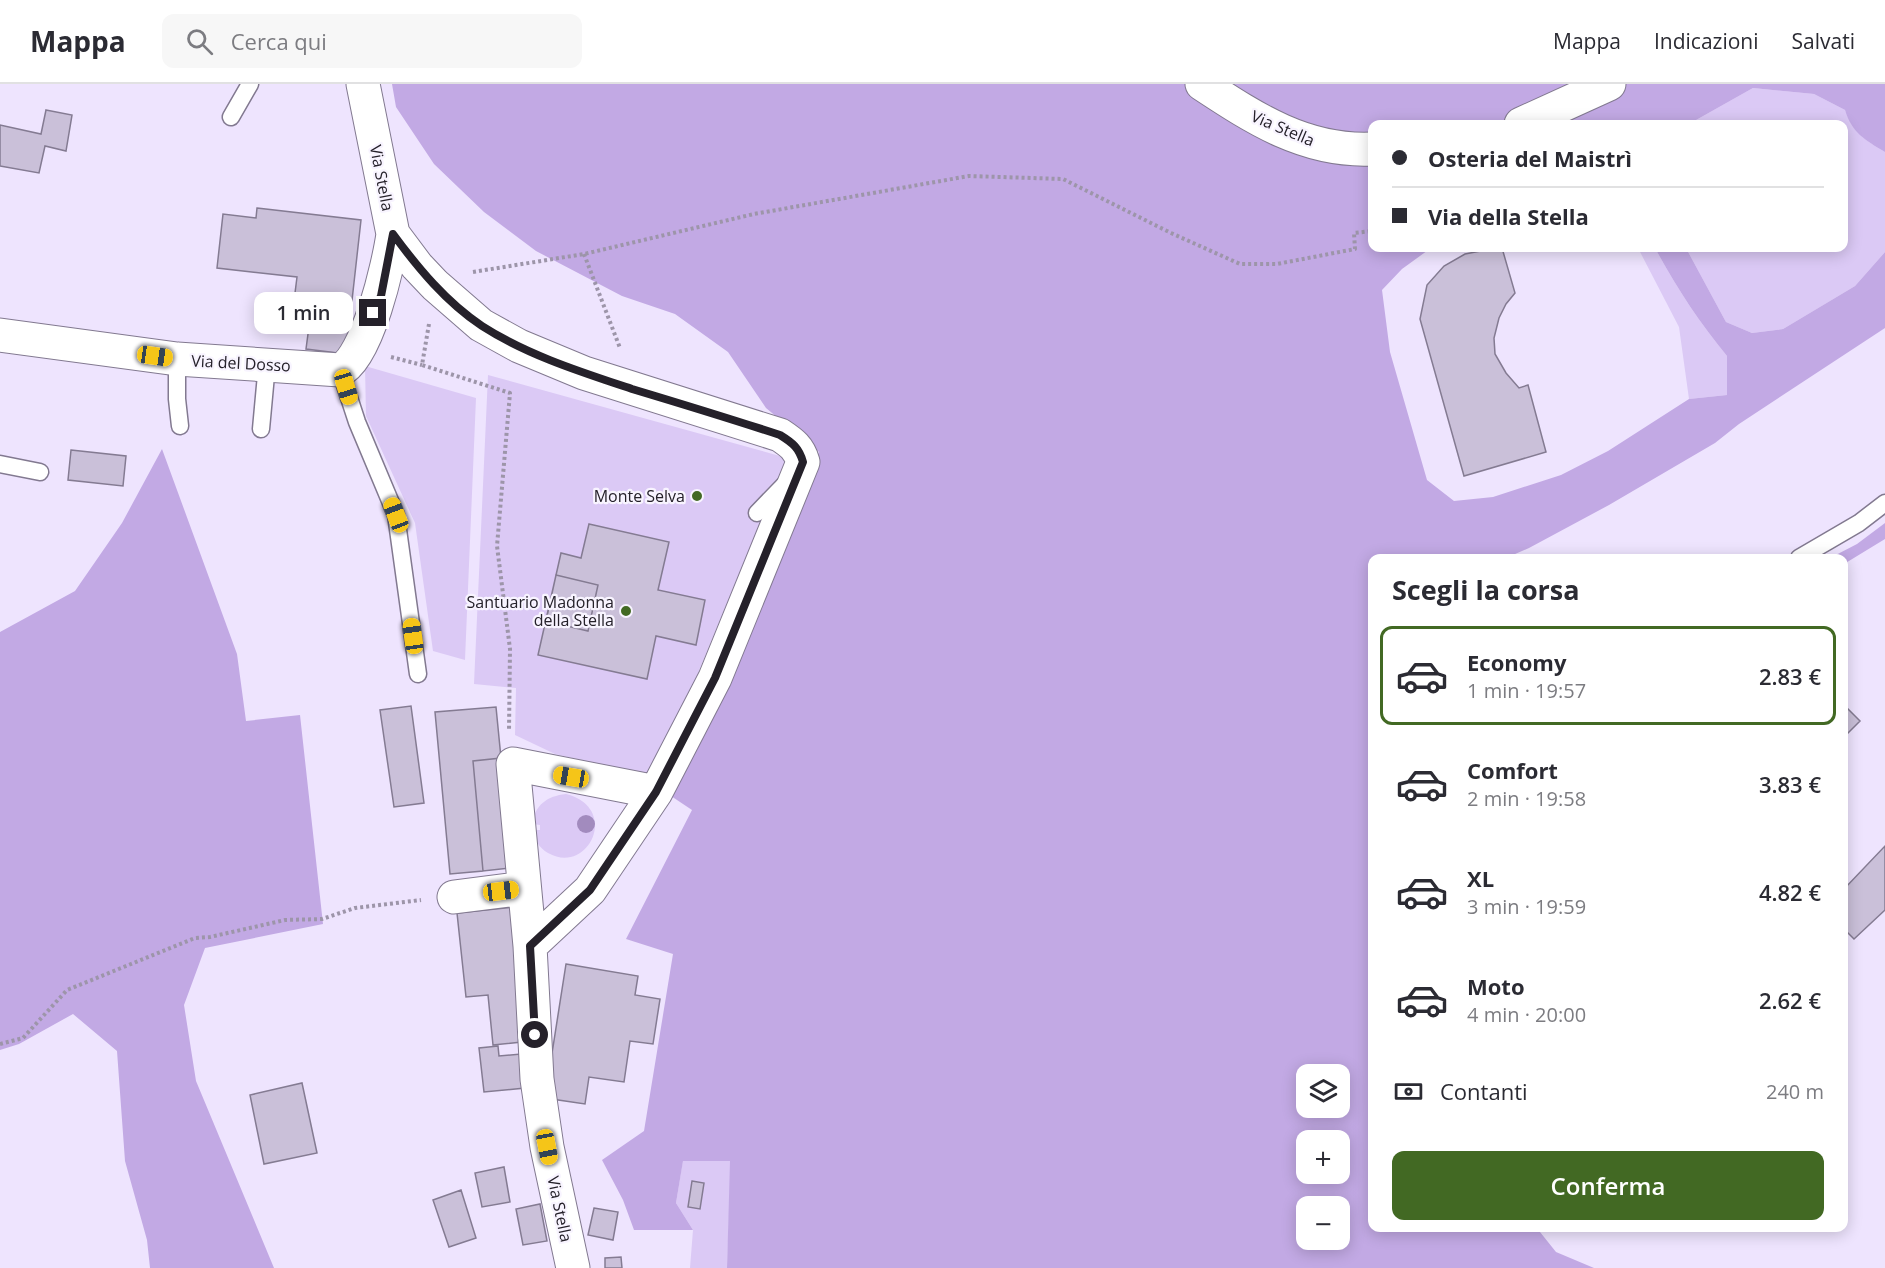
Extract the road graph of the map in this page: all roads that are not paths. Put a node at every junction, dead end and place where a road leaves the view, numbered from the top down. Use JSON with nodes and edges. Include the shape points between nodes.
{"nodes":[{"id":1,"x":250,"y":84,"type":"edge"},
{"id":2,"x":363,"y":84,"type":"edge"},
{"id":3,"x":1202,"y":84,"type":"edge"},
{"id":4,"x":1609,"y":84,"type":"edge"},
{"id":5,"x":231,"y":117,"type":"dead end"},
{"id":6,"x":1530,"y":120,"type":"edge"},
{"id":7,"x":1368,"y":149,"type":"edge"},
{"id":8,"x":393,"y":234,"type":"junction"},
{"id":9,"x":0,"y":335,"type":"edge"},
{"id":10,"x":177,"y":359,"type":"junction"},
{"id":11,"x":267,"y":364,"type":"junction"},
{"id":12,"x":340,"y":370,"type":"junction"},
{"id":13,"x":180,"y":426,"type":"dead end"},
{"id":14,"x":261,"y":429,"type":"dead end"},
{"id":15,"x":0,"y":464,"type":"edge"},
{"id":16,"x":801,"y":467,"type":"junction"},
{"id":17,"x":40,"y":472,"type":"dead end"},
{"id":18,"x":1885,"y":503,"type":"edge"},
{"id":19,"x":757,"y":513,"type":"dead end"},
{"id":20,"x":1806,"y":554,"type":"edge"},
{"id":21,"x":418,"y":674,"type":"dead end"},
{"id":22,"x":656,"y":792,"type":"junction"},
{"id":23,"x":524,"y":888,"type":"junction"},
{"id":24,"x":440,"y":898,"type":"road end"},
{"id":25,"x":530,"y":946,"type":"junction"},
{"id":26,"x":573,"y":1268,"type":"edge"}],
"edges":[{"from":1,"to":5,"type":"lane"},
{"from":2,"to":8,"type":"street","name":"Via Stella"},
{"from":3,"to":7,"type":"street","name":"Via Stella","via":[[1260,122],[1313,143]]},
{"from":4,"to":6,"type":"street"},
{"from":8,"to":12,"type":"street","via":[[381,296],[351,362]]},
{"from":8,"to":16,"type":"street","name":"Via Stella","via":[[435,285],[481,325],[584,373],[780,435],[800,451]]},
{"from":9,"to":10,"type":"street","name":"Via del Dosso"},
{"from":10,"to":11,"type":"street","name":"Via del Dosso"},
{"from":10,"to":13,"type":"lane"},
{"from":11,"to":12,"type":"street","name":"Via del Dosso"},
{"from":11,"to":14,"type":"lane"},
{"from":12,"to":21,"type":"lane","via":[[396,515]]},
{"from":15,"to":17,"type":"lane"},
{"from":16,"to":19,"type":"lane"},
{"from":16,"to":22,"type":"street","via":[[715,678]]},
{"from":18,"to":20,"type":"lane"},
{"from":22,"to":23,"type":"street","name":"Via Stella","via":[[513,764]]},
{"from":22,"to":25,"type":"street","via":[[590,890]]},
{"from":23,"to":24,"type":"street"},
{"from":23,"to":25,"type":"street","name":"Via Stella"},
{"from":25,"to":26,"type":"street","name":"Via Stella","via":[[537,1079]]}]}
